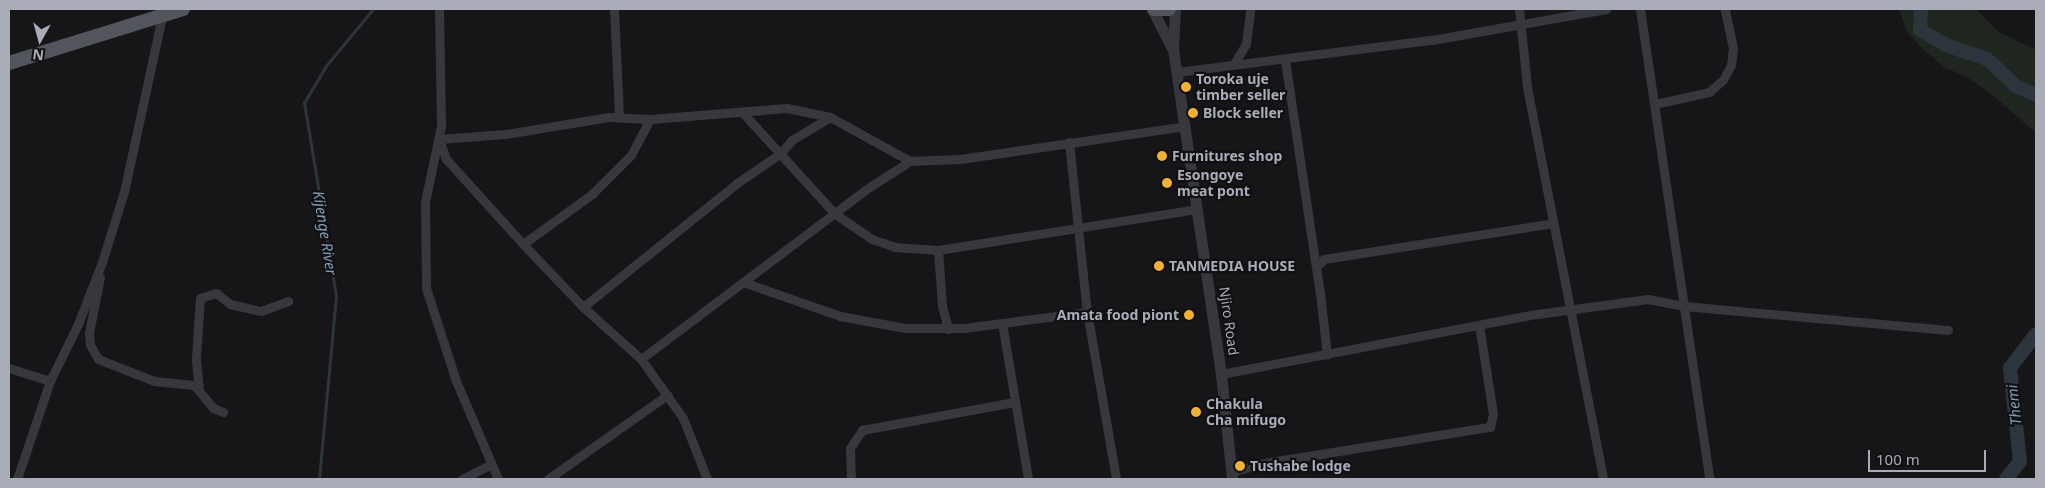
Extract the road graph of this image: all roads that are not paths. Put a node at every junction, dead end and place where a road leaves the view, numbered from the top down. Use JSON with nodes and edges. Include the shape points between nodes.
{"nodes":[{"id":1,"x":183,"y":9,"type":"edge"},
{"id":2,"x":439,"y":9,"type":"edge"},
{"id":3,"x":614,"y":9,"type":"edge"},
{"id":4,"x":1153,"y":9,"type":"edge"},
{"id":5,"x":1169,"y":9,"type":"edge"},
{"id":6,"x":1175,"y":9,"type":"edge"},
{"id":7,"x":1250,"y":9,"type":"edge"},
{"id":8,"x":1519,"y":9,"type":"edge"},
{"id":9,"x":1606,"y":9,"type":"edge"},
{"id":10,"x":1640,"y":9,"type":"edge"},
{"id":11,"x":1725,"y":9,"type":"edge"},
{"id":12,"x":163,"y":12,"type":"edge"},
{"id":13,"x":1520,"y":26,"type":"junction"},
{"id":14,"x":1172,"y":49,"type":"junction"},
{"id":15,"x":1284,"y":60,"type":"junction"},
{"id":16,"x":1235,"y":62,"type":"junction"},
{"id":17,"x":9,"y":63,"type":"edge"},
{"id":18,"x":1177,"y":72,"type":"junction"},
{"id":19,"x":1655,"y":104,"type":"junction"},
{"id":20,"x":742,"y":112,"type":"junction"},
{"id":21,"x":619,"y":117,"type":"junction"},
{"id":22,"x":830,"y":117,"type":"junction"},
{"id":23,"x":650,"y":119,"type":"junction"},
{"id":24,"x":1186,"y":126,"type":"junction"},
{"id":25,"x":439,"y":139,"type":"junction"},
{"id":26,"x":1069,"y":142,"type":"junction"},
{"id":27,"x":781,"y":153,"type":"junction"},
{"id":28,"x":910,"y":161,"type":"junction"},
{"id":29,"x":1198,"y":208,"type":"junction"},
{"id":30,"x":835,"y":214,"type":"junction"},
{"id":31,"x":1553,"y":223,"type":"junction"},
{"id":32,"x":1077,"y":227,"type":"junction"},
{"id":33,"x":523,"y":244,"type":"junction"},
{"id":34,"x":938,"y":250,"type":"junction"},
{"id":35,"x":102,"y":262,"type":"junction"},
{"id":36,"x":1316,"y":267,"type":"junction"},
{"id":37,"x":743,"y":282,"type":"junction"},
{"id":38,"x":288,"y":301,"type":"dead end"},
{"id":39,"x":1684,"y":306,"type":"junction"},
{"id":40,"x":583,"y":307,"type":"junction"},
{"id":41,"x":1087,"y":312,"type":"junction"},
{"id":42,"x":1572,"y":312,"type":"junction"},
{"id":43,"x":1002,"y":324,"type":"junction"},
{"id":44,"x":1479,"y":325,"type":"junction"},
{"id":45,"x":948,"y":329,"type":"junction"},
{"id":46,"x":1948,"y":330,"type":"dead end"},
{"id":47,"x":1327,"y":355,"type":"junction"},
{"id":48,"x":641,"y":359,"type":"junction"},
{"id":49,"x":9,"y":368,"type":"edge"},
{"id":50,"x":1221,"y":374,"type":"junction"},
{"id":51,"x":50,"y":381,"type":"junction"},
{"id":52,"x":199,"y":389,"type":"junction"},
{"id":53,"x":667,"y":395,"type":"junction"},
{"id":54,"x":1014,"y":402,"type":"junction"},
{"id":55,"x":223,"y":412,"type":"dead end"},
{"id":56,"x":490,"y":465,"type":"junction"},
{"id":57,"x":1232,"y":476,"type":"edge"},
{"id":58,"x":17,"y":479,"type":"edge"},
{"id":59,"x":462,"y":479,"type":"edge"},
{"id":60,"x":498,"y":479,"type":"edge"},
{"id":61,"x":548,"y":479,"type":"edge"},
{"id":62,"x":707,"y":479,"type":"edge"},
{"id":63,"x":851,"y":479,"type":"edge"},
{"id":64,"x":1028,"y":479,"type":"edge"},
{"id":65,"x":1116,"y":479,"type":"edge"},
{"id":66,"x":1603,"y":479,"type":"edge"},
{"id":67,"x":1709,"y":479,"type":"edge"}],
"edges":[{"from":1,"to":12,"type":"main road"},
{"from":2,"to":25,"type":"street"},
{"from":3,"to":21,"type":"street"},
{"from":4,"to":5,"type":"main road"},
{"from":4,"to":14,"type":"street","name":"Njiro Road"},
{"from":6,"to":14,"type":"street","name":"Njiro Road"},
{"from":7,"to":16,"type":"street","via":[[1246,44]]},
{"from":8,"to":13,"type":"street"},
{"from":9,"to":13,"type":"street"},
{"from":10,"to":19,"type":"street"},
{"from":11,"to":19,"type":"street","via":[[1733,48],[1731,65],[1723,80],[1709,92]]},
{"from":12,"to":17,"type":"main road"},
{"from":12,"to":35,"type":"street","via":[[128,177]]},
{"from":13,"to":15,"type":"street"},
{"from":13,"to":31,"type":"street","via":[[1527,87]]},
{"from":14,"to":18,"type":"street","name":"Njiro Road"},
{"from":15,"to":16,"type":"street"},
{"from":15,"to":36,"type":"street"},
{"from":16,"to":18,"type":"street"},
{"from":18,"to":24,"type":"street","name":"Njiro Road"},
{"from":19,"to":39,"type":"street"},
{"from":20,"to":22,"type":"street","via":[[787,108]]},
{"from":20,"to":23,"type":"street"},
{"from":20,"to":27,"type":"street"},
{"from":21,"to":23,"type":"street"},
{"from":21,"to":25,"type":"street"},
{"from":22,"to":27,"type":"street","via":[[810,127]]},
{"from":22,"to":28,"type":"street"},
{"from":23,"to":33,"type":"street","via":[[631,155],[592,194]]},
{"from":24,"to":26,"type":"street"},
{"from":24,"to":29,"type":"street","name":"Njiro Road"},
{"from":25,"to":33,"type":"street","via":[[446,159]]},
{"from":25,"to":56,"type":"street","via":[[425,202],[426,288],[456,381]]},
{"from":26,"to":28,"type":"street","via":[[960,159]]},
{"from":26,"to":32,"type":"street"},
{"from":27,"to":30,"type":"street"},
{"from":27,"to":40,"type":"street","via":[[737,183]]},
{"from":28,"to":30,"type":"street","via":[[887,174]]},
{"from":29,"to":32,"type":"street"},
{"from":29,"to":50,"type":"street","name":"Njiro Road"},
{"from":30,"to":34,"type":"street","via":[[872,239],[895,247]]},
{"from":30,"to":37,"type":"street"},
{"from":31,"to":36,"type":"street","via":[[1324,259]]},
{"from":31,"to":42,"type":"street"},
{"from":32,"to":34,"type":"street"},
{"from":32,"to":41,"type":"street"},
{"from":33,"to":40,"type":"street"},
{"from":34,"to":45,"type":"street","via":[[942,306]]},
{"from":35,"to":51,"type":"street","via":[[78,324]]},
{"from":35,"to":52,"type":"street","via":[[89,333],[90,346],[98,359],[154,381],[188,384]]},
{"from":36,"to":47,"type":"street"},
{"from":37,"to":45,"type":"street","via":[[840,316],[905,328]]},
{"from":37,"to":48,"type":"street"},
{"from":38,"to":52,"type":"street","via":[[262,311],[230,304],[216,293],[200,298],[196,358]]},
{"from":39,"to":42,"type":"street","via":[[1648,299]]},
{"from":39,"to":46,"type":"street"},
{"from":39,"to":67,"type":"street"},
{"from":40,"to":48,"type":"street"},
{"from":41,"to":43,"type":"street"},
{"from":41,"to":65,"type":"street"},
{"from":42,"to":44,"type":"street","via":[[1537,314]]},
{"from":42,"to":66,"type":"street"},
{"from":43,"to":45,"type":"street"},
{"from":43,"to":54,"type":"street"},
{"from":44,"to":47,"type":"street"},
{"from":44,"to":57,"type":"street","via":[[1494,414],[1490,428],[1264,463]]},
{"from":47,"to":50,"type":"street"},
{"from":48,"to":53,"type":"street"},
{"from":49,"to":51,"type":"street"},
{"from":50,"to":57,"type":"street","name":"Njiro Road"},
{"from":51,"to":58,"type":"street"},
{"from":52,"to":55,"type":"street","via":[[213,408]]},
{"from":53,"to":61,"type":"street"},
{"from":53,"to":62,"type":"street","via":[[683,418]]},
{"from":54,"to":63,"type":"street","via":[[862,430],[850,448]]},
{"from":54,"to":64,"type":"street"},
{"from":56,"to":59,"type":"street"},
{"from":56,"to":60,"type":"street"}]}
